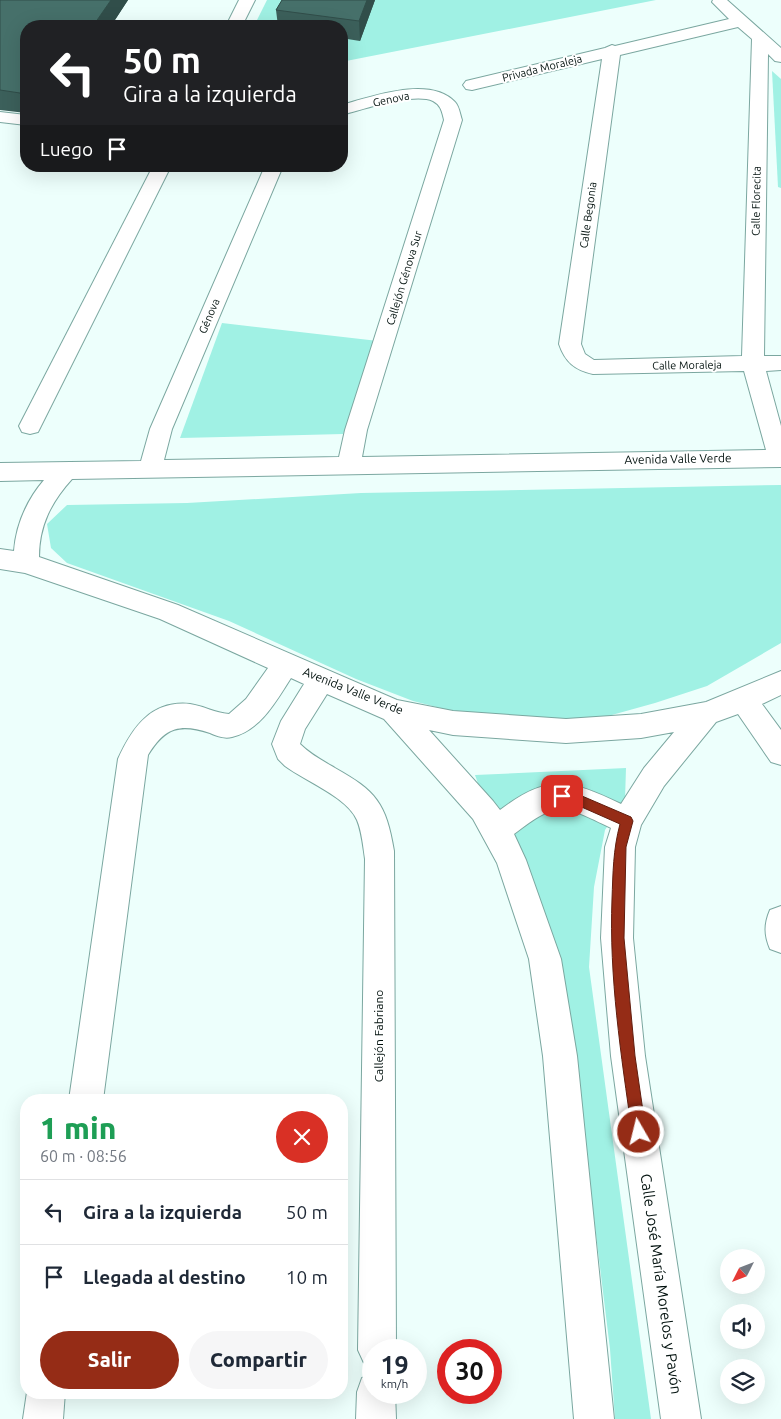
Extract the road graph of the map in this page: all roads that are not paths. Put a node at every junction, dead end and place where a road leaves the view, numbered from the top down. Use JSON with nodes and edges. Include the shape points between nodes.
{"nodes":[{"id":1,"x":247,"y":0,"type":"edge"},
{"id":2,"x":720,"y":2,"type":"dead end"},
{"id":3,"x":237,"y":20,"type":"edge"},
{"id":4,"x":741,"y":21,"type":"junction"},
{"id":5,"x":760,"y":38,"type":"junction"},
{"id":6,"x":612,"y":50,"type":"junction"},
{"id":7,"x":781,"y":57,"type":"edge"},
{"id":8,"x":472,"y":85,"type":"dead end"},
{"id":9,"x":440,"y":97,"type":"joint"},
{"id":10,"x":348,"y":108,"type":"edge"},
{"id":11,"x":0,"y":118,"type":"edge"},
{"id":12,"x":20,"y":120,"type":"edge"},
{"id":13,"x":159,"y":172,"type":"edge"},
{"id":14,"x":271,"y":172,"type":"edge"},
{"id":15,"x":781,"y":363,"type":"edge"},
{"id":16,"x":753,"y":364,"type":"junction"},
{"id":17,"x":593,"y":367,"type":"joint"},
{"id":18,"x":30,"y":426,"type":"dead end"},
{"id":19,"x":781,"y":458,"type":"edge"},
{"id":20,"x":349,"y":464,"type":"junction"},
{"id":21,"x":150,"y":468,"type":"junction"},
{"id":22,"x":66,"y":471,"type":"junction"},
{"id":23,"x":0,"y":472,"type":"edge"},
{"id":24,"x":0,"y":559,"type":"edge"},
{"id":25,"x":26,"y":563,"type":"junction"},
{"id":26,"x":285,"y":664,"type":"junction"},
{"id":27,"x":321,"y":680,"type":"junction"},
{"id":28,"x":781,"y":682,"type":"edge"},
{"id":29,"x":744,"y":700,"type":"junction"},
{"id":30,"x":394,"y":711,"type":"junction"},
{"id":31,"x":706,"y":714,"type":"junction"},
{"id":32,"x":781,"y":753,"type":"edge"},
{"id":33,"x":627,"y":821,"type":"junction"},
{"id":34,"x":496,"y":830,"type":"junction"},
{"id":35,"x":781,"y":921,"type":"edge"},
{"id":36,"x":781,"y":938,"type":"edge"},
{"id":37,"x":87,"y":1094,"type":"edge"},
{"id":38,"x":377,"y":1339,"type":"edge"},
{"id":39,"x":45,"y":1399,"type":"edge"},
{"id":40,"x":376,"y":1404,"type":"edge"},
{"id":41,"x":42,"y":1419,"type":"edge"},
{"id":42,"x":376,"y":1419,"type":"edge"},
{"id":43,"x":594,"y":1419,"type":"edge"},
{"id":44,"x":682,"y":1419,"type":"edge"}],
"edges":[{"from":1,"to":3,"type":"street"},
{"from":2,"to":4,"type":"street"},
{"from":4,"to":5,"type":"street"},
{"from":4,"to":6,"type":"street"},
{"from":5,"to":7,"type":"street"},
{"from":5,"to":16,"type":"street","name":"Calle Florecita"},
{"from":6,"to":8,"type":"street","name":"Privada Moraleja"},
{"from":6,"to":17,"type":"street","name":"Calle Begonia","via":[[570,344],[580,362]]},
{"from":9,"to":10,"type":"street","name":"Genova","via":[[418,93]]},
{"from":9,"to":20,"type":"street","name":"Callejón Génova Sur","via":[[449,104],[453,120],[356,430]]},
{"from":11,"to":12,"type":"street"},
{"from":13,"to":18,"type":"street"},
{"from":14,"to":21,"type":"street","name":"Génova","via":[[161,429]]},
{"from":15,"to":16,"type":"street","name":"Calle Moraleja"},
{"from":16,"to":17,"type":"street","name":"Calle Moraleja"},
{"from":16,"to":19,"type":"street","name":"Calle Florecita"},
{"from":19,"to":20,"type":"street","name":"Avenida Valle Verde"},
{"from":20,"to":21,"type":"street","name":"Avenida Valle Verde"},
{"from":21,"to":22,"type":"street","name":"Avenida Valle Verde"},
{"from":22,"to":23,"type":"street","name":"Avenida Valle Verde"},
{"from":22,"to":25,"type":"street","via":[[45,494],[31,521]]},
{"from":24,"to":25,"type":"street","name":"Avenida Valle Verde"},
{"from":25,"to":26,"type":"street","name":"Avenida Valle Verde","via":[[169,612]]},
{"from":26,"to":27,"type":"street","name":"Avenida Valle Verde"},
{"from":26,"to":37,"type":"street","via":[[258,703],[233,724],[220,725],[186,714],[173,716],[160,721],[139,742],[132,759]]},
{"from":27,"to":30,"type":"street","name":"Avenida Valle Verde"},
{"from":27,"to":38,"type":"street","name":"Callejón Fabriano","via":[[286,742],[287,749],[297,760],[343,786],[359,800],[377,834],[380,859]]},
{"from":28,"to":29,"type":"street","name":"Avenida Valle Verde"},
{"from":29,"to":31,"type":"street","name":"Avenida Valle Verde"},
{"from":29,"to":32,"type":"street"},
{"from":30,"to":31,"type":"street","name":"Avenida Valle Verde","via":[[453,723],[566,731],[642,726]]},
{"from":30,"to":34,"type":"street","via":[[483,810]]},
{"from":31,"to":33,"type":"street","name":"Calle José María Morelos y Pavón","via":[[654,777]]},
{"from":33,"to":34,"type":"street","via":[[562,796],[546,798]]},
{"from":33,"to":44,"type":"street","name":"Calle José María Morelos y Pavón","via":[[620,847],[617,938],[626,1036]]},
{"from":34,"to":43,"type":"street","via":[[511,860],[545,959],[560,1056]]},
{"from":35,"to":36,"type":"street"},
{"from":39,"to":41,"type":"street"},
{"from":40,"to":42,"type":"street"}]}
